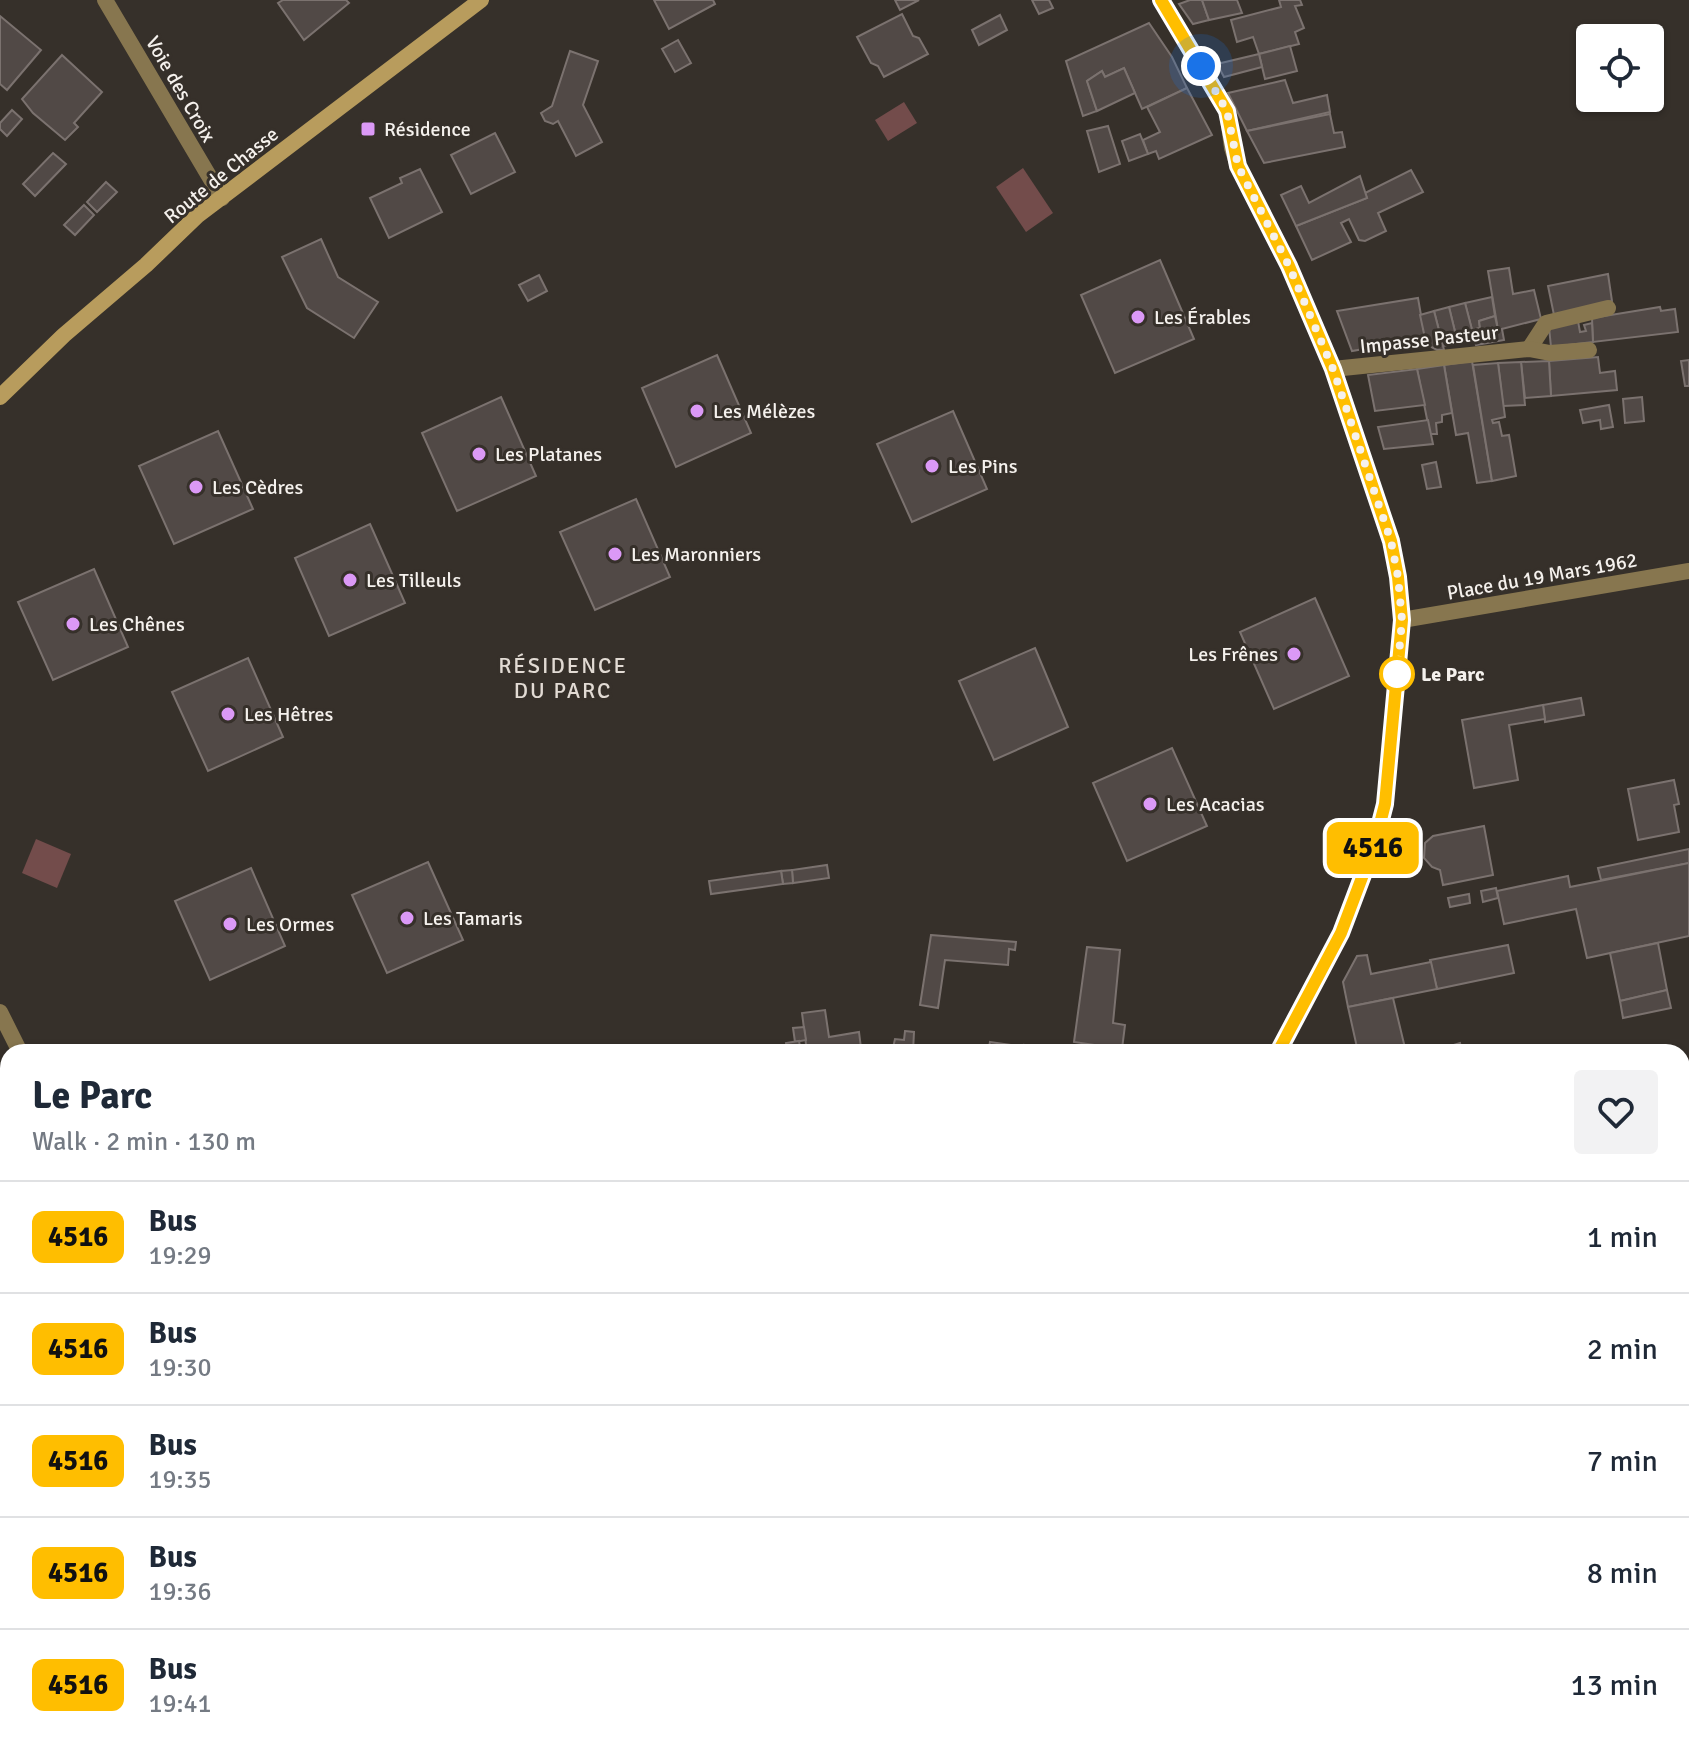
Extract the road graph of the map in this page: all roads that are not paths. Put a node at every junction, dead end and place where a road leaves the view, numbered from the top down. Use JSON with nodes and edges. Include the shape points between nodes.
{"nodes":[{"id":1,"x":105,"y":0,"type":"edge"},
{"id":2,"x":481,"y":0,"type":"edge"},
{"id":3,"x":1161,"y":0,"type":"edge"},
{"id":4,"x":222,"y":198,"type":"junction"},
{"id":5,"x":1608,"y":308,"type":"dead end"},
{"id":6,"x":1529,"y":349,"type":"junction"},
{"id":7,"x":1589,"y":350,"type":"dead end"},
{"id":8,"x":1333,"y":369,"type":"junction"},
{"id":9,"x":0,"y":397,"type":"edge"},
{"id":10,"x":1689,"y":571,"type":"edge"},
{"id":11,"x":1402,"y":620,"type":"junction"},
{"id":12,"x":0,"y":1012,"type":"edge"},
{"id":13,"x":16,"y":1044,"type":"edge"},
{"id":14,"x":1282,"y":1044,"type":"edge"}],
"edges":[{"from":1,"to":4,"type":"street","name":"Voie des Croix"},
{"from":2,"to":4,"type":"main road","name":"Route de Chasse"},
{"from":3,"to":8,"type":"street","via":[[1227,111],[1238,166]]},
{"from":4,"to":9,"type":"main road","name":"Route de Chasse"},
{"from":5,"to":6,"type":"street","via":[[1546,323]]},
{"from":6,"to":7,"type":"street","name":"Impasse Pasteur"},
{"from":6,"to":8,"type":"street","name":"Impasse Pasteur"},
{"from":8,"to":11,"type":"street","via":[[1391,541]]},
{"from":10,"to":11,"type":"street","name":"Place du 19 Mars 1962"},
{"from":11,"to":14,"type":"street","via":[[1387,791],[1375,843],[1341,933]]},
{"from":12,"to":13,"type":"street"}]}
